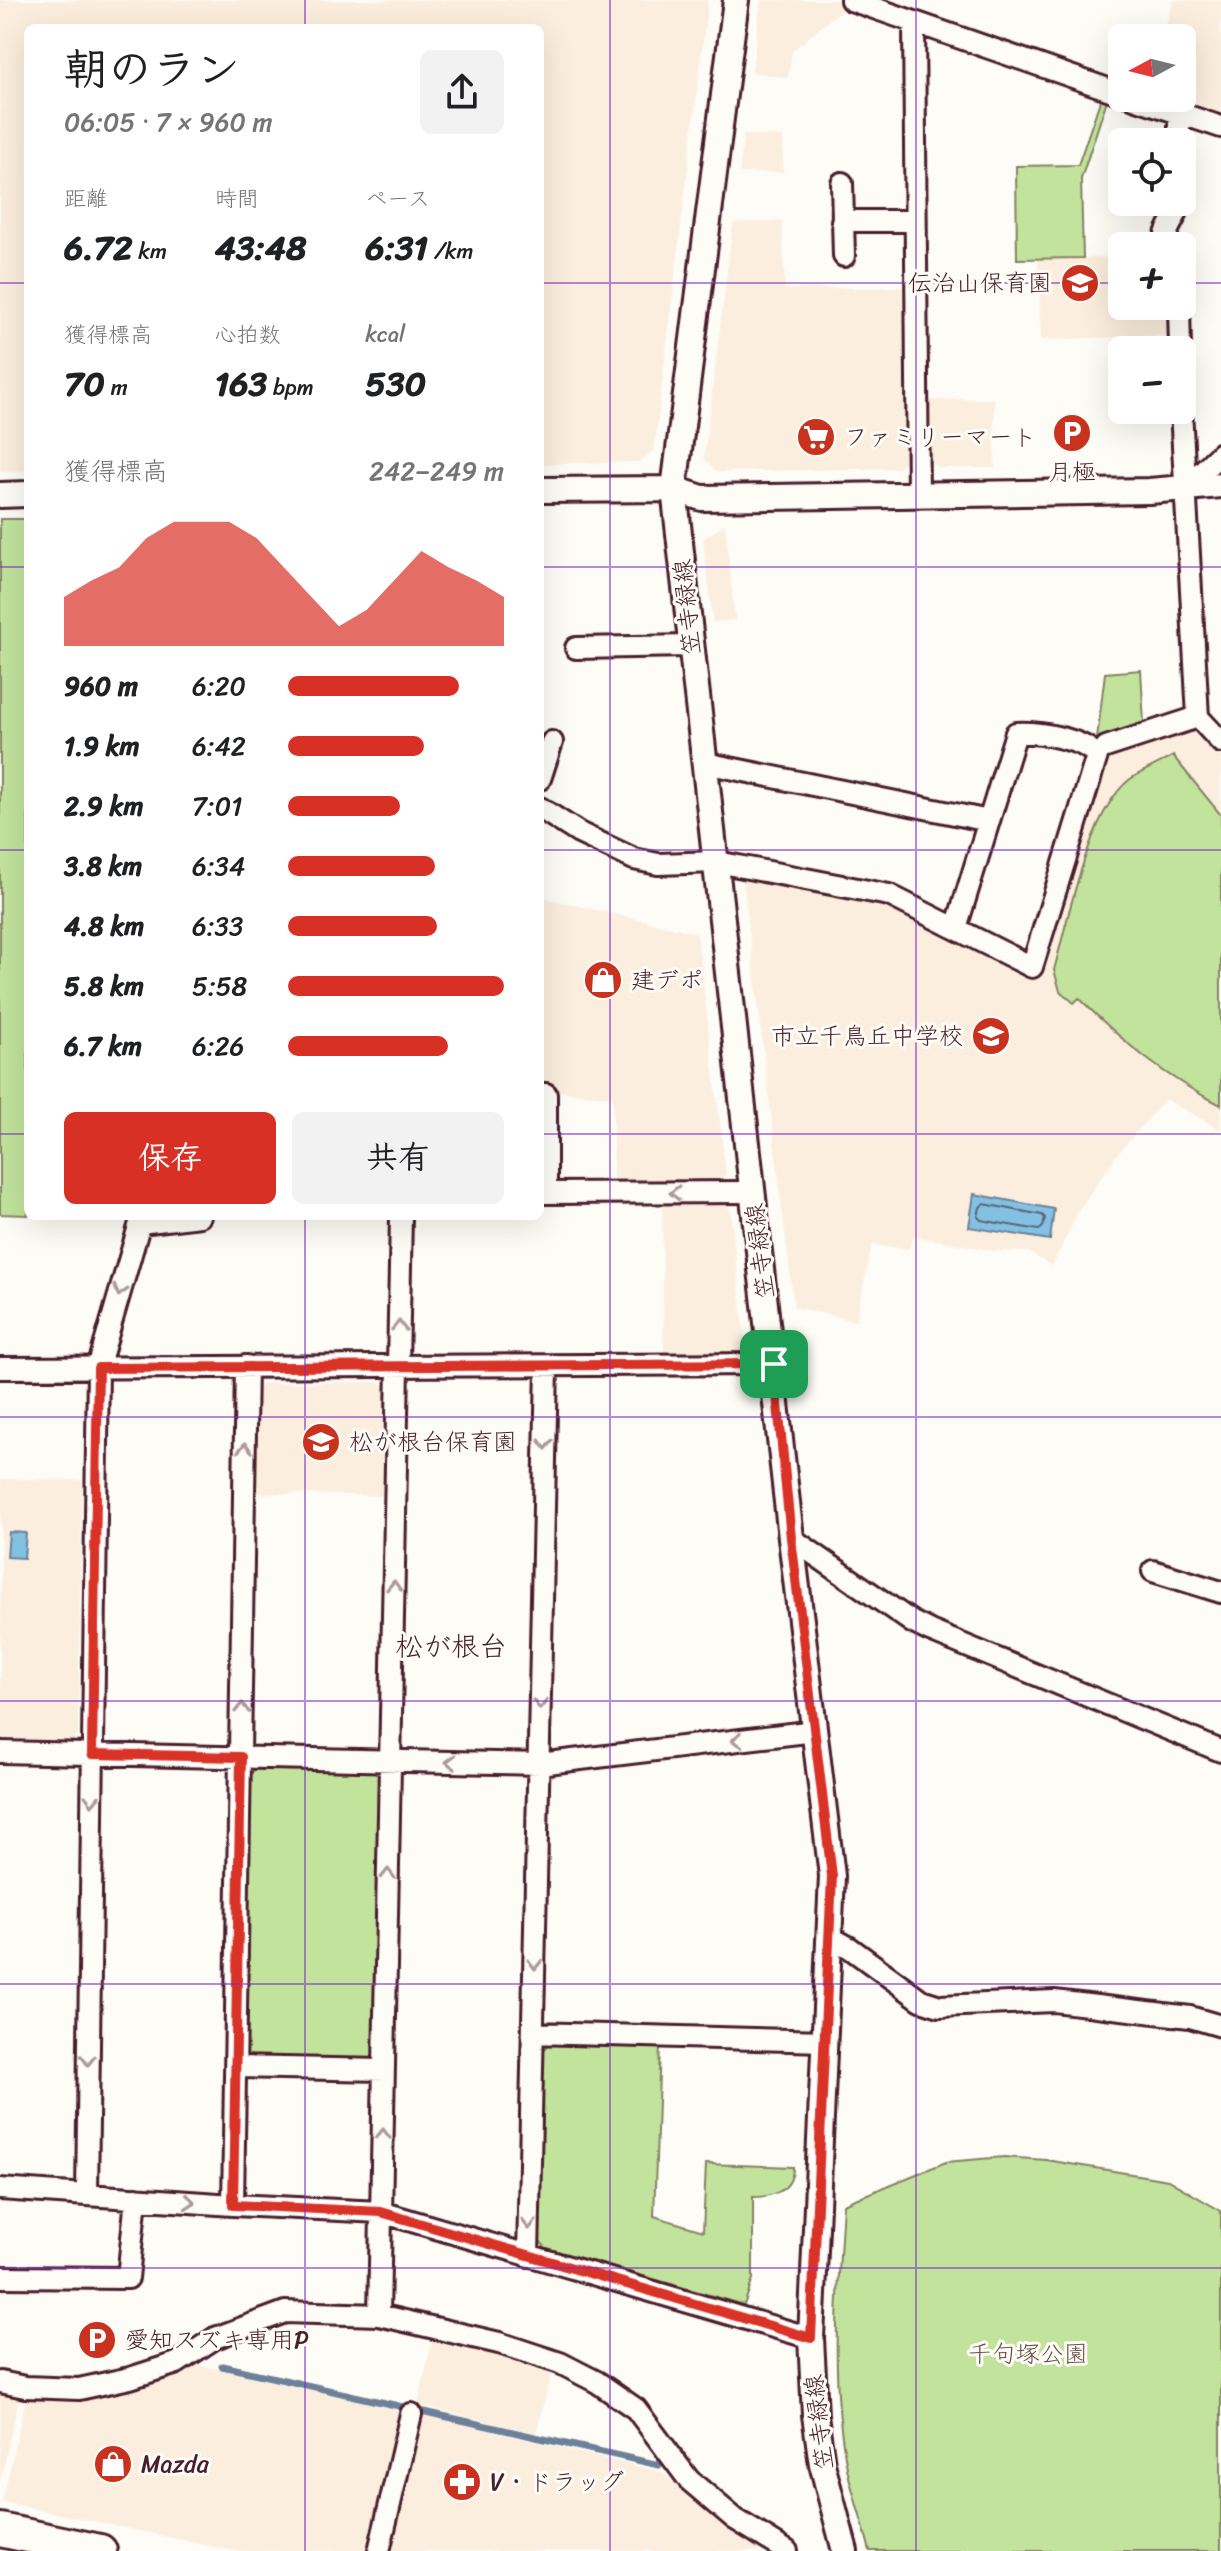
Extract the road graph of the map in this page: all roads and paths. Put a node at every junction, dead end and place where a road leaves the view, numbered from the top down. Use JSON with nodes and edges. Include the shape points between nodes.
{"nodes":[{"id":1,"x":736,"y":0,"type":"edge"},
{"id":2,"x":851,"y":0,"type":"edge"},
{"id":3,"x":914,"y":23,"type":"junction"},
{"id":4,"x":1108,"y":89,"type":"edge"},
{"id":5,"x":1176,"y":112,"type":"edge"},
{"id":6,"x":1179,"y":113,"type":"junction"},
{"id":7,"x":1221,"y":127,"type":"edge"},
{"id":8,"x":1179,"y":128,"type":"edge"},
{"id":9,"x":842,"y":183,"type":"dead end"},
{"id":10,"x":842,"y":221,"type":"junction"},
{"id":11,"x":915,"y":221,"type":"junction"},
{"id":12,"x":844,"y":256,"type":"dead end"},
{"id":13,"x":1182,"y":424,"type":"edge"},
{"id":14,"x":1221,"y":453,"type":"edge"},
{"id":15,"x":1221,"y":485,"type":"edge"},
{"id":16,"x":1185,"y":488,"type":"junction"},
{"id":17,"x":674,"y":489,"type":"junction"},
{"id":18,"x":544,"y":490,"type":"edge"},
{"id":19,"x":24,"y":494,"type":"edge"},
{"id":20,"x":0,"y":495,"type":"edge"},
{"id":21,"x":918,"y":496,"type":"junction"},
{"id":22,"x":691,"y":646,"type":"junction"},
{"id":23,"x":576,"y":648,"type":"dead end"},
{"id":24,"x":1198,"y":717,"type":"junction"},
{"id":25,"x":552,"y":742,"type":"dead end"},
{"id":26,"x":1221,"y":742,"type":"edge"},
{"id":27,"x":1106,"y":747,"type":"dead end"},
{"id":28,"x":705,"y":763,"type":"junction"},
{"id":29,"x":544,"y":767,"type":"edge"},
{"id":30,"x":544,"y":811,"type":"edge"},
{"id":31,"x":989,"y":821,"type":"junction"},
{"id":32,"x":717,"y":862,"type":"junction"},
{"id":33,"x":956,"y":928,"type":"junction"},
{"id":34,"x":544,"y":1094,"type":"edge"},
{"id":35,"x":544,"y":1160,"type":"edge"},
{"id":36,"x":753,"y":1192,"type":"junction"},
{"id":37,"x":544,"y":1193,"type":"edge"},
{"id":38,"x":141,"y":1220,"type":"edge"},
{"id":39,"x":401,"y":1220,"type":"edge"},
{"id":40,"x":774,"y":1364,"type":"junction"},
{"id":41,"x":246,"y":1366,"type":"junction"},
{"id":42,"x":547,"y":1366,"type":"junction"},
{"id":43,"x":399,"y":1367,"type":"junction"},
{"id":44,"x":0,"y":1368,"type":"edge"},
{"id":45,"x":98,"y":1368,"type":"junction"},
{"id":46,"x":791,"y":1538,"type":"junction"},
{"id":47,"x":1153,"y":1571,"type":"dead end"},
{"id":48,"x":1221,"y":1592,"type":"edge"},
{"id":49,"x":815,"y":1731,"type":"junction"},
{"id":50,"x":1221,"y":1751,"type":"edge"},
{"id":51,"x":0,"y":1752,"type":"edge"},
{"id":52,"x":92,"y":1754,"type":"junction"},
{"id":53,"x":241,"y":1757,"type":"junction"},
{"id":54,"x":391,"y":1760,"type":"junction"},
{"id":55,"x":539,"y":1764,"type":"junction"},
{"id":56,"x":830,"y":1937,"type":"junction"},
{"id":57,"x":1221,"y":2026,"type":"edge"},
{"id":58,"x":533,"y":2033,"type":"junction"},
{"id":59,"x":825,"y":2041,"type":"junction"},
{"id":60,"x":235,"y":2067,"type":"junction"},
{"id":61,"x":384,"y":2070,"type":"junction"},
{"id":62,"x":0,"y":2189,"type":"edge"},
{"id":63,"x":87,"y":2195,"type":"junction"},
{"id":64,"x":136,"y":2198,"type":"junction"},
{"id":65,"x":233,"y":2205,"type":"junction"},
{"id":66,"x":381,"y":2212,"type":"junction"},
{"id":67,"x":528,"y":2256,"type":"junction"},
{"id":68,"x":0,"y":2277,"type":"edge"},
{"id":69,"x":379,"y":2315,"type":"junction"},
{"id":70,"x":811,"y":2338,"type":"junction"},
{"id":71,"x":0,"y":2382,"type":"edge"},
{"id":72,"x":411,"y":2414,"type":"dead end"},
{"id":73,"x":0,"y":2530,"type":"edge"},
{"id":74,"x":779,"y":2549,"type":"edge"},
{"id":75,"x":100,"y":2551,"type":"edge"},
{"id":76,"x":379,"y":2551,"type":"edge"},
{"id":77,"x":845,"y":2551,"type":"edge"}],
"edges":[{"from":1,"to":17,"type":"street","name":"笠寺緑線"},
{"from":2,"to":3,"type":"street"},
{"from":3,"to":4,"type":"street"},
{"from":3,"to":11,"type":"street"},
{"from":5,"to":6,"type":"street"},
{"from":6,"to":7,"type":"street"},
{"from":6,"to":8,"type":"street"},
{"from":9,"to":10,"type":"street"},
{"from":10,"to":11,"type":"street"},
{"from":10,"to":12,"type":"street"},
{"from":11,"to":21,"type":"street"},
{"from":13,"to":16,"type":"street"},
{"from":14,"to":16,"type":"street"},
{"from":15,"to":16,"type":"street"},
{"from":16,"to":21,"type":"street"},
{"from":16,"to":24,"type":"street"},
{"from":17,"to":18,"type":"street"},
{"from":17,"to":21,"type":"street","via":[[702,498]]},
{"from":17,"to":22,"type":"street","name":"笠寺緑線"},
{"from":19,"to":20,"type":"street"},
{"from":22,"to":23,"type":"street"},
{"from":22,"to":28,"type":"street","name":"笠寺緑線"},
{"from":24,"to":26,"type":"street"},
{"from":24,"to":27,"type":"street"},
{"from":25,"to":29,"type":"street"},
{"from":28,"to":31,"type":"street"},
{"from":28,"to":32,"type":"street","name":"笠寺緑線"},
{"from":30,"to":32,"type":"street","via":[[634,859],[658,864]]},
{"from":31,"to":33,"type":"street"},
{"from":31,"to":33,"type":"street","via":[[1016,733],[1058,736],[1097,756],[1032,967]]},
{"from":32,"to":33,"type":"street","via":[[889,895]]},
{"from":32,"to":36,"type":"street","name":"笠寺緑線"},
{"from":34,"to":35,"type":"street"},
{"from":36,"to":37,"type":"street","one_way":true},
{"from":36,"to":40,"type":"street","name":"笠寺緑線"},
{"from":38,"to":45,"type":"street","one_way":true},
{"from":43,"to":39,"type":"street","one_way":true},
{"from":40,"to":42,"type":"street"},
{"from":40,"to":46,"type":"street","name":"笠寺緑線"},
{"from":41,"to":43,"type":"street"},
{"from":41,"to":45,"type":"street"},
{"from":53,"to":41,"type":"street","one_way":true},
{"from":42,"to":43,"type":"street"},
{"from":42,"to":55,"type":"street","one_way":true},
{"from":54,"to":43,"type":"street","one_way":true},
{"from":44,"to":45,"type":"street"},
{"from":45,"to":52,"type":"street"},
{"from":46,"to":49,"type":"street","name":"笠寺緑線"},
{"from":46,"to":50,"type":"street","via":[[930,1631]]},
{"from":47,"to":48,"type":"street"},
{"from":49,"to":55,"type":"street","one_way":true},
{"from":49,"to":56,"type":"street","name":"笠寺緑線","via":[[832,1876]]},
{"from":51,"to":52,"type":"street"},
{"from":52,"to":53,"type":"street"},
{"from":52,"to":63,"type":"street","one_way":true},
{"from":53,"to":54,"type":"street"},
{"from":53,"to":60,"type":"street"},
{"from":55,"to":54,"type":"street","one_way":true},
{"from":61,"to":54,"type":"street","one_way":true},
{"from":55,"to":58,"type":"street","one_way":true},
{"from":56,"to":57,"type":"street","via":[[921,2000],[940,2006],[1054,2001],[1190,2017]]},
{"from":56,"to":59,"type":"street","name":"笠寺緑線"},
{"from":58,"to":59,"type":"street"},
{"from":58,"to":67,"type":"street","one_way":true},
{"from":59,"to":70,"type":"street","name":"笠寺緑線"},
{"from":60,"to":61,"type":"street"},
{"from":60,"to":65,"type":"street"},
{"from":66,"to":61,"type":"street","one_way":true},
{"from":62,"to":63,"type":"street"},
{"from":63,"to":64,"type":"street"},
{"from":64,"to":65,"type":"street","one_way":true},
{"from":64,"to":68,"type":"street","via":[[128,2278]]},
{"from":65,"to":66,"type":"street"},
{"from":66,"to":67,"type":"street"},
{"from":66,"to":69,"type":"street"},
{"from":67,"to":70,"type":"street"},
{"from":69,"to":71,"type":"street","via":[[285,2312],[215,2338],[177,2363],[79,2389]]},
{"from":69,"to":74,"type":"street","via":[[499,2343],[597,2382],[636,2409],[689,2480]]},
{"from":70,"to":77,"type":"street","name":"笠寺緑線","via":[[822,2464]]},
{"from":72,"to":76,"type":"street"},
{"from":73,"to":75,"type":"main road"}]}
